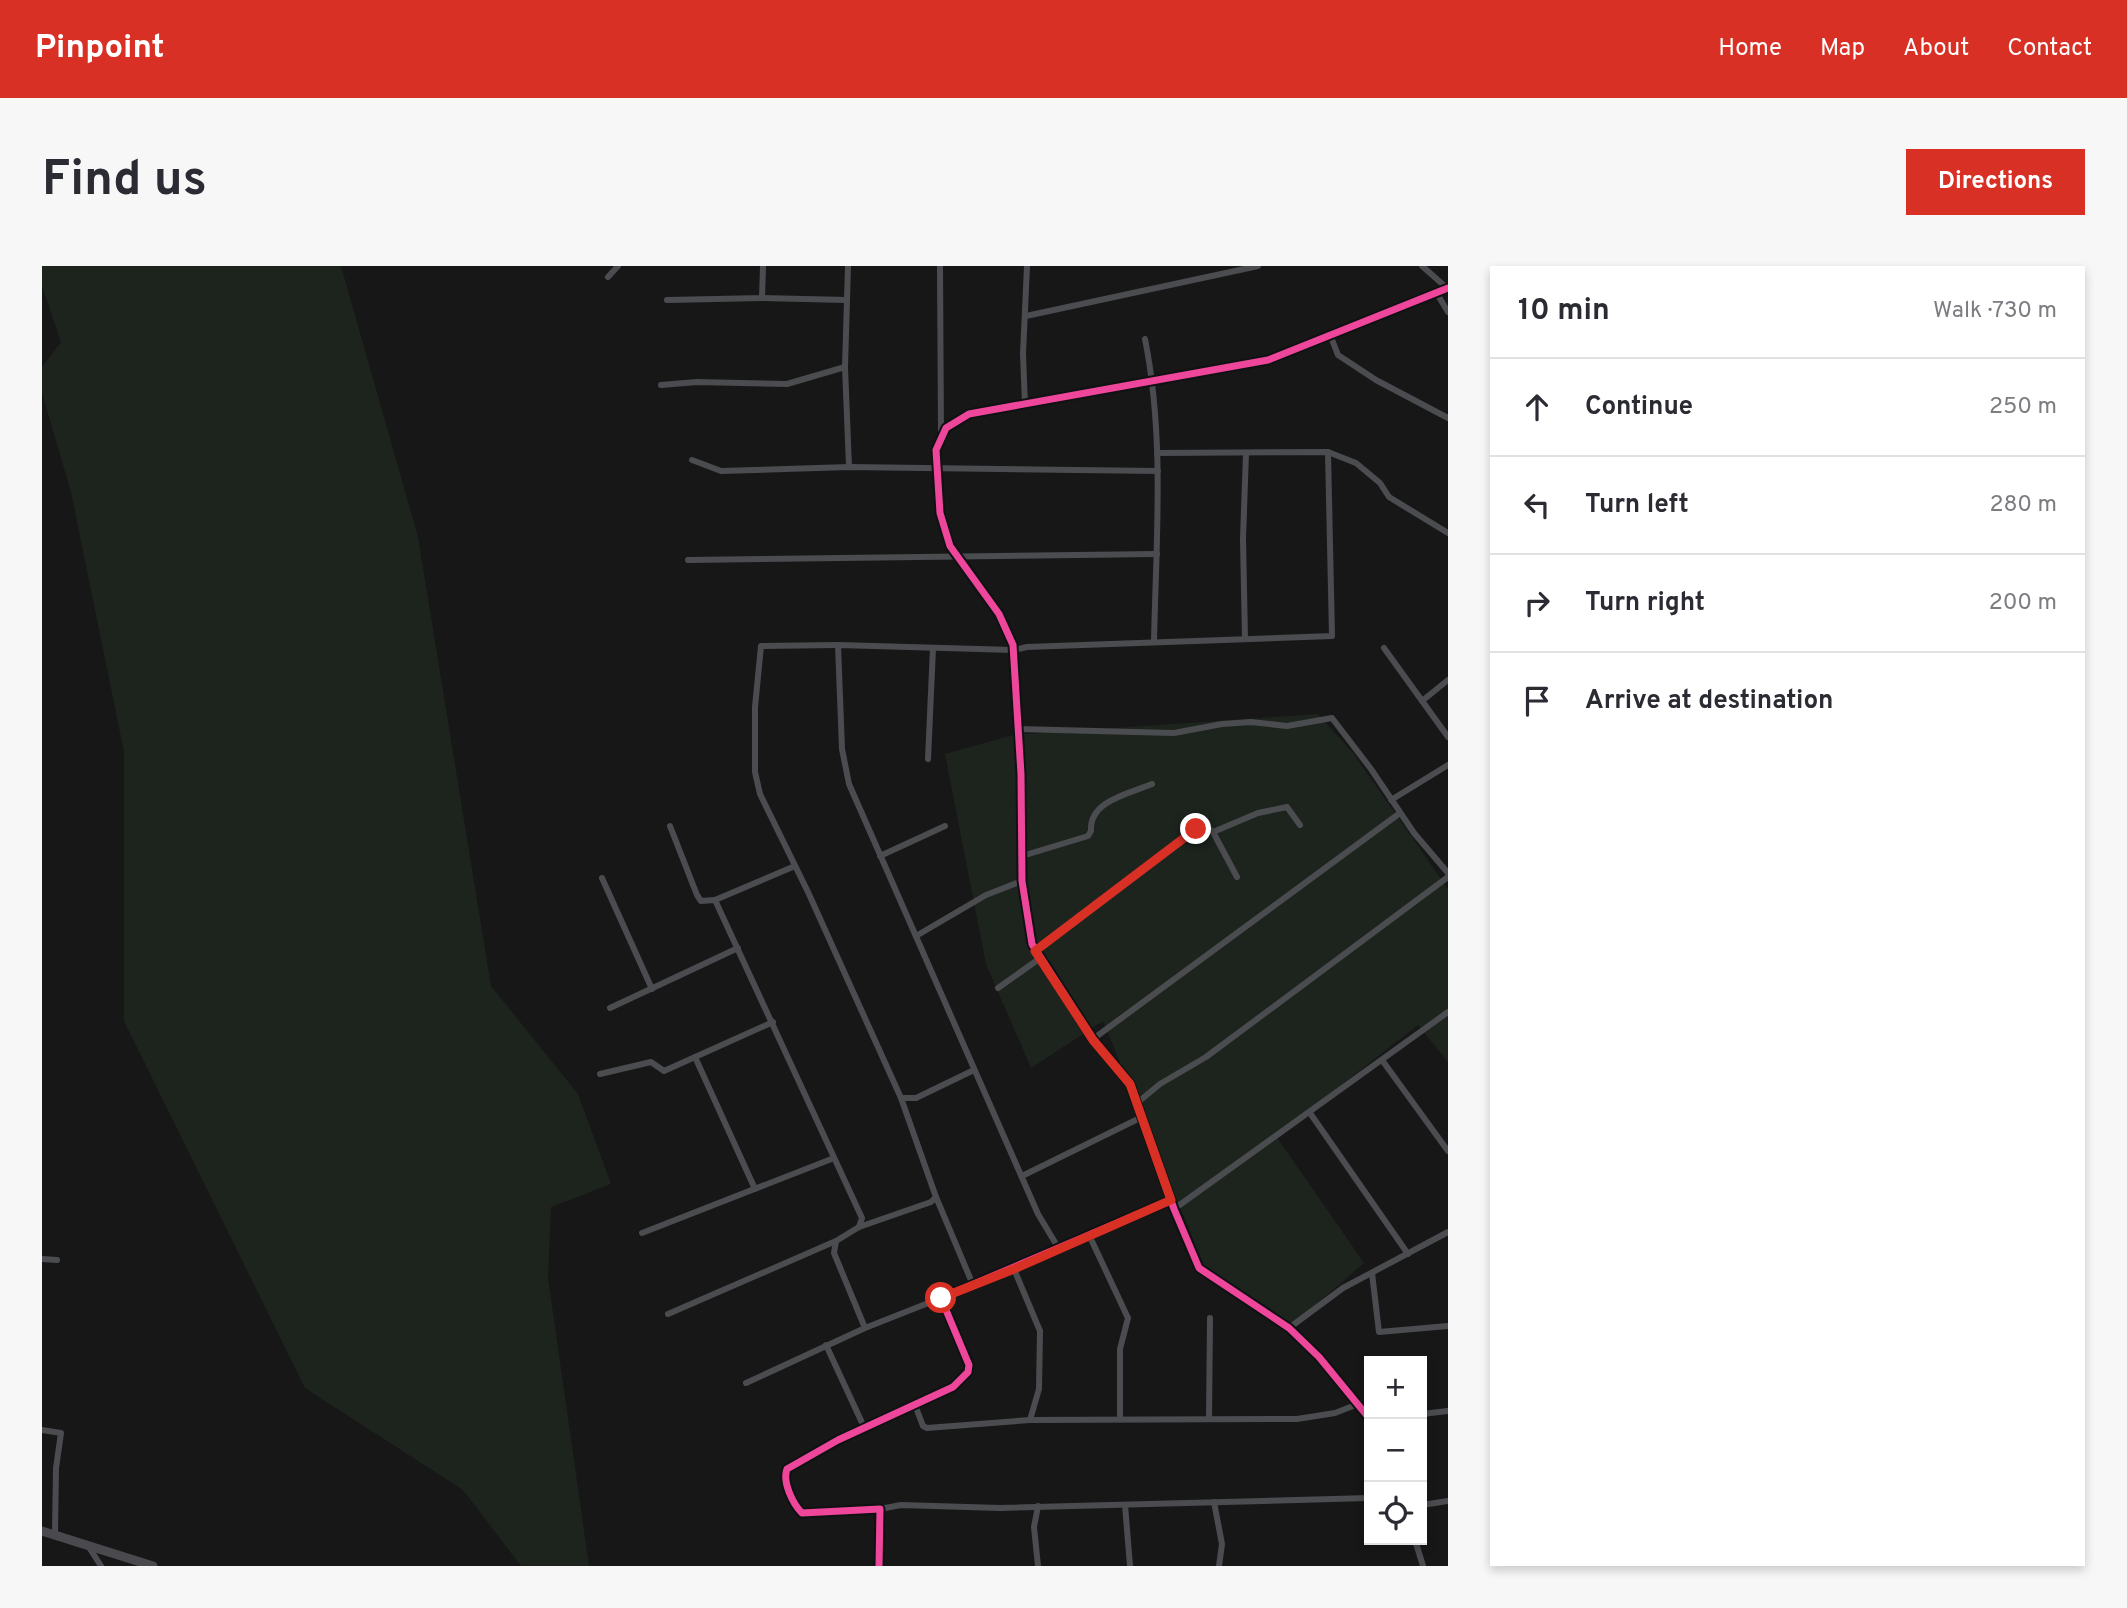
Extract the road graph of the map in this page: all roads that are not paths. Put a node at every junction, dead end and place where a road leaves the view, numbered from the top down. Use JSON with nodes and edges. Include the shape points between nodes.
{"nodes":[{"id":1,"x":618,"y":266,"type":"edge"},
{"id":2,"x":763,"y":266,"type":"edge"},
{"id":3,"x":848,"y":266,"type":"edge"},
{"id":4,"x":940,"y":266,"type":"edge"},
{"id":5,"x":1027,"y":266,"type":"edge"},
{"id":6,"x":1258,"y":266,"type":"edge"},
{"id":7,"x":1422,"y":266,"type":"edge"},
{"id":8,"x":608,"y":277,"type":"dead end"},
{"id":9,"x":1447,"y":288,"type":"edge"},
{"id":10,"x":1436,"y":292,"type":"junction"},
{"id":11,"x":762,"y":298,"type":"junction"},
{"id":12,"x":667,"y":300,"type":"dead end"},
{"id":13,"x":847,"y":300,"type":"junction"},
{"id":14,"x":1448,"y":312,"type":"edge"},
{"id":15,"x":1026,"y":316,"type":"junction"},
{"id":16,"x":1331,"y":337,"type":"junction"},
{"id":17,"x":1145,"y":339,"type":"dead end"},
{"id":18,"x":845,"y":367,"type":"junction"},
{"id":19,"x":1153,"y":379,"type":"junction"},
{"id":20,"x":661,"y":385,"type":"dead end"},
{"id":21,"x":1025,"y":405,"type":"junction"},
{"id":22,"x":1448,"y":418,"type":"edge"},
{"id":23,"x":941,"y":436,"type":"junction"},
{"id":24,"x":1328,"y":452,"type":"junction"},
{"id":25,"x":1157,"y":453,"type":"junction"},
{"id":26,"x":1246,"y":453,"type":"junction"},
{"id":27,"x":692,"y":460,"type":"dead end"},
{"id":28,"x":849,"y":467,"type":"junction"},
{"id":29,"x":937,"y":468,"type":"junction"},
{"id":30,"x":1158,"y":471,"type":"junction"},
{"id":31,"x":1448,"y":533,"type":"edge"},
{"id":32,"x":1157,"y":554,"type":"junction"},
{"id":33,"x":956,"y":555,"type":"junction"},
{"id":34,"x":688,"y":560,"type":"dead end"},
{"id":35,"x":1245,"y":639,"type":"junction"},
{"id":36,"x":1154,"y":642,"type":"junction"},
{"id":37,"x":838,"y":645,"type":"junction"},
{"id":38,"x":933,"y":648,"type":"junction"},
{"id":39,"x":1384,"y":648,"type":"dead end"},
{"id":40,"x":1014,"y":650,"type":"junction"},
{"id":41,"x":1448,"y":680,"type":"edge"},
{"id":42,"x":1422,"y":701,"type":"junction"},
{"id":43,"x":1018,"y":729,"type":"junction"},
{"id":44,"x":1448,"y":737,"type":"edge"},
{"id":45,"x":928,"y":759,"type":"dead end"},
{"id":46,"x":1448,"y":765,"type":"edge"},
{"id":47,"x":1152,"y":784,"type":"dead end"},
{"id":48,"x":1391,"y":800,"type":"junction"},
{"id":49,"x":1400,"y":813,"type":"junction"},
{"id":50,"x":1300,"y":825,"type":"dead end"},
{"id":51,"x":945,"y":826,"type":"dead end"},
{"id":52,"x":670,"y":827,"type":"dead end"},
{"id":53,"x":1213,"y":832,"type":"junction"},
{"id":54,"x":880,"y":856,"type":"junction"},
{"id":55,"x":1022,"y":856,"type":"junction"},
{"id":56,"x":795,"y":866,"type":"junction"},
{"id":57,"x":1448,"y":873,"type":"edge"},
{"id":58,"x":1237,"y":877,"type":"dead end"},
{"id":59,"x":602,"y":878,"type":"dead end"},
{"id":60,"x":1022,"y":881,"type":"junction"},
{"id":61,"x":715,"y":900,"type":"junction"},
{"id":62,"x":916,"y":936,"type":"junction"},
{"id":63,"x":738,"y":948,"type":"junction"},
{"id":64,"x":1035,"y":951,"type":"junction"},
{"id":65,"x":1039,"y":959,"type":"junction"},
{"id":66,"x":998,"y":988,"type":"dead end"},
{"id":67,"x":652,"y":989,"type":"junction"},
{"id":68,"x":610,"y":1008,"type":"dead end"},
{"id":69,"x":1448,"y":1012,"type":"edge"},
{"id":70,"x":773,"y":1022,"type":"junction"},
{"id":71,"x":1093,"y":1040,"type":"junction"},
{"id":72,"x":695,"y":1057,"type":"junction"},
{"id":73,"x":1382,"y":1060,"type":"junction"},
{"id":74,"x":974,"y":1070,"type":"junction"},
{"id":75,"x":600,"y":1074,"type":"dead end"},
{"id":76,"x":901,"y":1098,"type":"junction"},
{"id":77,"x":1137,"y":1103,"type":"junction"},
{"id":78,"x":1310,"y":1113,"type":"junction"},
{"id":79,"x":1142,"y":1117,"type":"junction"},
{"id":80,"x":1448,"y":1151,"type":"edge"},
{"id":81,"x":834,"y":1158,"type":"junction"},
{"id":82,"x":1022,"y":1176,"type":"junction"},
{"id":83,"x":755,"y":1189,"type":"junction"},
{"id":84,"x":936,"y":1198,"type":"junction"},
{"id":85,"x":1171,"y":1200,"type":"junction"},
{"id":86,"x":1174,"y":1209,"type":"junction"},
{"id":87,"x":859,"y":1227,"type":"junction"},
{"id":88,"x":1448,"y":1232,"type":"edge"},
{"id":89,"x":642,"y":1233,"type":"dead end"},
{"id":90,"x":1090,"y":1237,"type":"junction"},
{"id":91,"x":836,"y":1241,"type":"junction"},
{"id":92,"x":1059,"y":1249,"type":"junction"},
{"id":93,"x":1408,"y":1254,"type":"junction"},
{"id":94,"x":42,"y":1259,"type":"edge"},
{"id":95,"x":57,"y":1261,"type":"dead end"},
{"id":96,"x":1014,"y":1269,"type":"junction"},
{"id":97,"x":1372,"y":1273,"type":"junction"},
{"id":98,"x":973,"y":1285,"type":"junction"},
{"id":99,"x":941,"y":1298,"type":"junction"},
{"id":100,"x":668,"y":1314,"type":"dead end"},
{"id":101,"x":1210,"y":1318,"type":"dead end"},
{"id":102,"x":1448,"y":1326,"type":"edge"},
{"id":103,"x":865,"y":1328,"type":"junction"},
{"id":104,"x":1289,"y":1328,"type":"junction"},
{"id":105,"x":826,"y":1345,"type":"junction"},
{"id":106,"x":746,"y":1383,"type":"dead end"},
{"id":107,"x":1358,"y":1404,"type":"junction"},
{"id":108,"x":915,"y":1405,"type":"junction"},
{"id":109,"x":1448,"y":1411,"type":"edge"},
{"id":110,"x":1364,"y":1412,"type":"edge"},
{"id":111,"x":1427,"y":1413,"type":"edge"},
{"id":112,"x":1120,"y":1419,"type":"junction"},
{"id":113,"x":1209,"y":1419,"type":"junction"},
{"id":114,"x":1030,"y":1420,"type":"junction"},
{"id":115,"x":864,"y":1427,"type":"junction"},
{"id":116,"x":42,"y":1430,"type":"edge"},
{"id":117,"x":1364,"y":1498,"type":"edge"},
{"id":118,"x":1214,"y":1502,"type":"junction"},
{"id":119,"x":1448,"y":1502,"type":"edge"},
{"id":120,"x":1427,"y":1504,"type":"edge"},
{"id":121,"x":1125,"y":1505,"type":"junction"},
{"id":122,"x":1038,"y":1506,"type":"junction"},
{"id":123,"x":880,"y":1509,"type":"junction"},
{"id":124,"x":42,"y":1531,"type":"edge"},
{"id":125,"x":55,"y":1533,"type":"junction"},
{"id":126,"x":86,"y":1542,"type":"junction"},
{"id":127,"x":1417,"y":1545,"type":"edge"},
{"id":128,"x":101,"y":1566,"type":"edge"},
{"id":129,"x":153,"y":1566,"type":"edge"},
{"id":130,"x":879,"y":1566,"type":"edge"},
{"id":131,"x":1038,"y":1566,"type":"edge"},
{"id":132,"x":1130,"y":1566,"type":"edge"},
{"id":133,"x":1219,"y":1566,"type":"edge"},
{"id":134,"x":1423,"y":1566,"type":"edge"}],
"edges":[{"from":1,"to":8,"type":"street"},
{"from":2,"to":11,"type":"street"},
{"from":3,"to":13,"type":"street"},
{"from":4,"to":23,"type":"street"},
{"from":5,"to":15,"type":"street"},
{"from":6,"to":15,"type":"street"},
{"from":7,"to":9,"type":"street"},
{"from":9,"to":10,"type":"street"},
{"from":10,"to":14,"type":"street"},
{"from":10,"to":16,"type":"street"},
{"from":11,"to":12,"type":"street"},
{"from":11,"to":13,"type":"street"},
{"from":13,"to":18,"type":"street"},
{"from":15,"to":21,"type":"street"},
{"from":16,"to":19,"type":"street","via":[[1268,360]]},
{"from":16,"to":22,"type":"street","via":[[1338,355]]},
{"from":17,"to":19,"type":"street"},
{"from":18,"to":20,"type":"street","via":[[787,384]]},
{"from":18,"to":28,"type":"street"},
{"from":19,"to":21,"type":"street"},
{"from":19,"to":25,"type":"street"},
{"from":21,"to":23,"type":"street","via":[[969,414]]},
{"from":23,"to":29,"type":"street"},
{"from":24,"to":26,"type":"street"},
{"from":24,"to":31,"type":"street","via":[[1356,463],[1380,483],[1388,497]]},
{"from":24,"to":35,"type":"street","via":[[1332,636]]},
{"from":25,"to":26,"type":"street"},
{"from":25,"to":30,"type":"street"},
{"from":26,"to":35,"type":"street"},
{"from":27,"to":28,"type":"street","via":[[721,471]]},
{"from":28,"to":29,"type":"street"},
{"from":29,"to":30,"type":"street"},
{"from":29,"to":33,"type":"street","via":[[944,532]]},
{"from":30,"to":32,"type":"street"},
{"from":32,"to":33,"type":"street"},
{"from":32,"to":36,"type":"street"},
{"from":33,"to":34,"type":"street"},
{"from":33,"to":40,"type":"street","via":[[999,614]]},
{"from":35,"to":36,"type":"street"},
{"from":36,"to":40,"type":"street"},
{"from":37,"to":38,"type":"street"},
{"from":37,"to":54,"type":"street","via":[[842,749],[849,784]]},
{"from":37,"to":56,"type":"street","via":[[764,645],[759,649],[755,772],[767,812]]},
{"from":38,"to":40,"type":"street"},
{"from":38,"to":45,"type":"street"},
{"from":39,"to":42,"type":"street"},
{"from":40,"to":43,"type":"street"},
{"from":41,"to":42,"type":"street"},
{"from":42,"to":44,"type":"street"},
{"from":43,"to":48,"type":"street","via":[[1174,733],[1251,722],[1287,726],[1332,718]]},
{"from":43,"to":55,"type":"street"},
{"from":46,"to":48,"type":"street"},
{"from":47,"to":55,"type":"street","via":[[1095,811],[1088,836]]},
{"from":48,"to":49,"type":"street"},
{"from":49,"to":57,"type":"street"},
{"from":49,"to":71,"type":"street"},
{"from":50,"to":53,"type":"street","via":[[1287,807],[1258,813]]},
{"from":51,"to":54,"type":"street"},
{"from":52,"to":61,"type":"street","via":[[697,895],[701,901]]},
{"from":53,"to":58,"type":"street"},
{"from":53,"to":64,"type":"street","via":[[1207,827],[1196,829]]},
{"from":54,"to":62,"type":"street"},
{"from":55,"to":60,"type":"street"},
{"from":56,"to":61,"type":"street"},
{"from":56,"to":76,"type":"street"},
{"from":57,"to":77,"type":"street","via":[[1206,1057]]},
{"from":59,"to":67,"type":"street"},
{"from":60,"to":62,"type":"street","via":[[986,895]]},
{"from":60,"to":64,"type":"street"},
{"from":61,"to":63,"type":"street"},
{"from":62,"to":74,"type":"street"},
{"from":63,"to":67,"type":"street"},
{"from":63,"to":70,"type":"street"},
{"from":64,"to":65,"type":"street"},
{"from":65,"to":66,"type":"street"},
{"from":65,"to":71,"type":"street"},
{"from":67,"to":68,"type":"street"},
{"from":69,"to":73,"type":"street"},
{"from":70,"to":72,"type":"street"},
{"from":70,"to":81,"type":"street"},
{"from":71,"to":77,"type":"street","via":[[1123,1074]]},
{"from":72,"to":75,"type":"street","via":[[664,1071],[651,1062]]},
{"from":72,"to":83,"type":"street"},
{"from":73,"to":78,"type":"street"},
{"from":73,"to":80,"type":"street"},
{"from":74,"to":76,"type":"street","via":[[916,1098]]},
{"from":74,"to":82,"type":"street"},
{"from":76,"to":84,"type":"street"},
{"from":77,"to":79,"type":"street"},
{"from":78,"to":86,"type":"street"},
{"from":78,"to":93,"type":"street"},
{"from":79,"to":82,"type":"street"},
{"from":79,"to":85,"type":"street"},
{"from":81,"to":83,"type":"street"},
{"from":81,"to":87,"type":"street","via":[[862,1218]]},
{"from":82,"to":92,"type":"street"},
{"from":83,"to":89,"type":"street"},
{"from":84,"to":87,"type":"street"},
{"from":84,"to":98,"type":"street"},
{"from":85,"to":86,"type":"street"},
{"from":85,"to":90,"type":"street"},
{"from":86,"to":104,"type":"street","via":[[1199,1268]]},
{"from":87,"to":91,"type":"street"},
{"from":88,"to":93,"type":"street"},
{"from":90,"to":92,"type":"street"},
{"from":90,"to":112,"type":"street","via":[[1128,1318],[1120,1349]]},
{"from":91,"to":100,"type":"street"},
{"from":91,"to":103,"type":"street","via":[[834,1253]]},
{"from":92,"to":96,"type":"street"},
{"from":93,"to":97,"type":"street"},
{"from":94,"to":95,"type":"street"},
{"from":96,"to":98,"type":"street"},
{"from":96,"to":114,"type":"street","via":[[1040,1331],[1039,1389]]},
{"from":97,"to":102,"type":"street","via":[[1379,1332]]},
{"from":97,"to":104,"type":"street"},
{"from":98,"to":99,"type":"street"},
{"from":99,"to":103,"type":"street"},
{"from":99,"to":108,"type":"street","via":[[970,1369],[953,1387]]},
{"from":101,"to":113,"type":"street"},
{"from":103,"to":105,"type":"street"},
{"from":104,"to":107,"type":"street"},
{"from":105,"to":106,"type":"street"},
{"from":105,"to":115,"type":"street"},
{"from":107,"to":110,"type":"street"},
{"from":107,"to":113,"type":"street","via":[[1314,1417]]},
{"from":108,"to":114,"type":"street","via":[[927,1428]]},
{"from":108,"to":115,"type":"street"},
{"from":109,"to":111,"type":"street"},
{"from":112,"to":113,"type":"street"},
{"from":112,"to":114,"type":"street"},
{"from":115,"to":123,"type":"street","via":[[786,1469],[784,1477],[802,1513]]},
{"from":116,"to":125,"type":"street","via":[[61,1433]]},
{"from":117,"to":118,"type":"street"},
{"from":118,"to":121,"type":"street"},
{"from":118,"to":133,"type":"street","via":[[1222,1544]]},
{"from":119,"to":120,"type":"street"},
{"from":121,"to":122,"type":"street"},
{"from":121,"to":132,"type":"street"},
{"from":122,"to":123,"type":"street","via":[[901,1505]]},
{"from":122,"to":131,"type":"street","via":[[1034,1527]]},
{"from":123,"to":130,"type":"street"},
{"from":124,"to":125,"type":"main road"},
{"from":125,"to":126,"type":"main road"},
{"from":126,"to":128,"type":"street"},
{"from":126,"to":129,"type":"main road"},
{"from":127,"to":134,"type":"street"}]}
